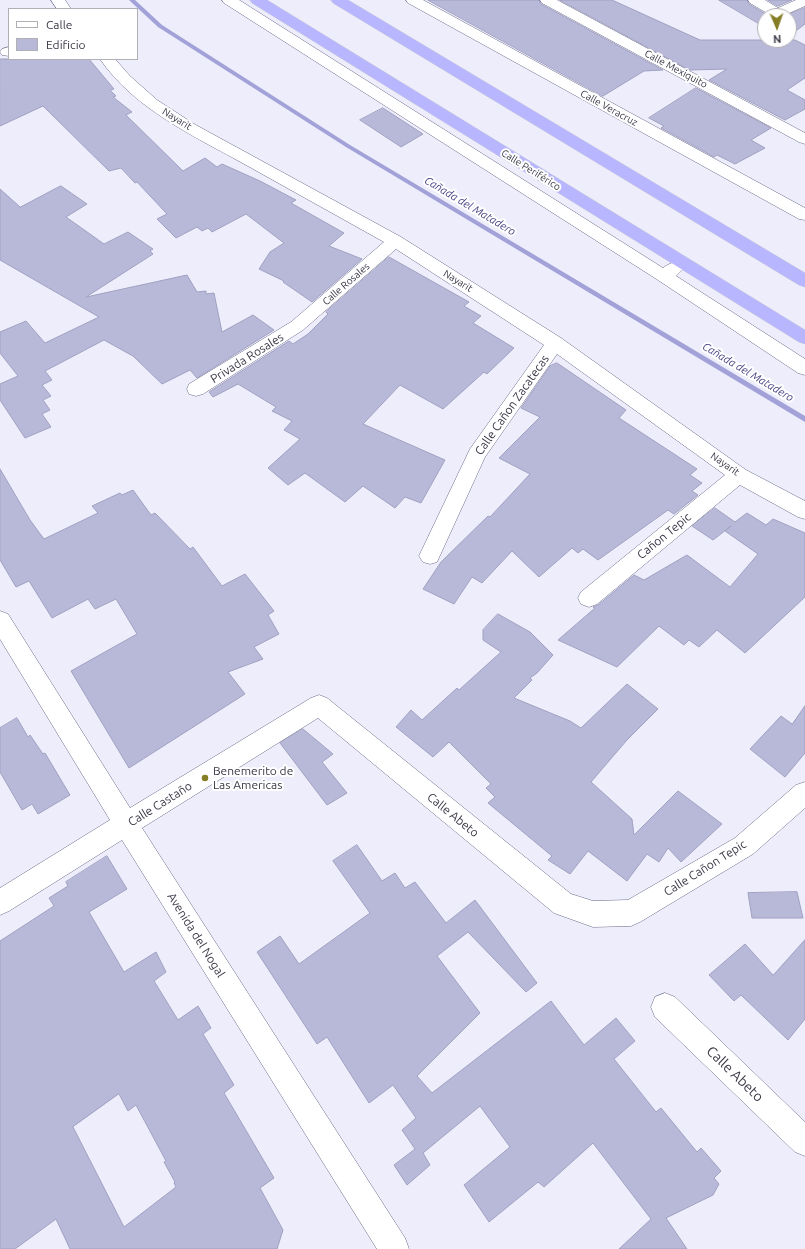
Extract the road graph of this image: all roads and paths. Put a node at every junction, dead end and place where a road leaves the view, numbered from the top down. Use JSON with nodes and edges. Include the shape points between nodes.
{"nodes":[{"id":1,"x":229,"y":0,"type":"edge"},
{"id":2,"x":257,"y":0,"type":"edge"},
{"id":3,"x":338,"y":0,"type":"edge"},
{"id":4,"x":413,"y":0,"type":"edge"},
{"id":5,"x":547,"y":0,"type":"edge"},
{"id":6,"x":755,"y":0,"type":"edge"},
{"id":7,"x":805,"y":1,"type":"edge"},
{"id":8,"x":768,"y":8,"type":"edge"},
{"id":9,"x":797,"y":8,"type":"edge"},
{"id":10,"x":108,"y":60,"type":"edge"},
{"id":11,"x":805,"y":139,"type":"edge"},
{"id":12,"x":805,"y":215,"type":"edge"},
{"id":13,"x":395,"y":241,"type":"junction"},
{"id":14,"x":682,"y":262,"type":"junction"},
{"id":15,"x":664,"y":276,"type":"junction"},
{"id":16,"x":805,"y":281,"type":"edge"},
{"id":17,"x":298,"y":326,"type":"joint"},
{"id":18,"x":805,"y":338,"type":"edge"},
{"id":19,"x":555,"y":342,"type":"junction"},
{"id":20,"x":805,"y":368,"type":"edge"},
{"id":21,"x":196,"y":389,"type":"dead end"},
{"id":22,"x":739,"y":475,"type":"junction"},
{"id":23,"x":805,"y":511,"type":"edge"},
{"id":24,"x":430,"y":556,"type":"dead end"},
{"id":25,"x":589,"y":598,"type":"dead end"},
{"id":26,"x":0,"y":620,"type":"edge"},
{"id":27,"x":319,"y":705,"type":"joint"},
{"id":28,"x":805,"y":792,"type":"edge"},
{"id":29,"x":126,"y":824,"type":"junction"},
{"id":30,"x":0,"y":902,"type":"edge"},
{"id":31,"x":593,"y":914,"type":"joint"},
{"id":32,"x":665,"y":1007,"type":"dead end"},
{"id":33,"x":805,"y":1142,"type":"edge"},
{"id":34,"x":394,"y":1249,"type":"edge"}],
"edges":[{"from":1,"to":15,"type":"street"},
{"from":2,"to":14,"type":"highway","name":"Calle Periférico"},
{"from":3,"to":16,"type":"highway"},
{"from":4,"to":12,"type":"street","name":"Calle Veracruz"},
{"from":5,"to":11,"type":"street","name":"Calle Mexiquito"},
{"from":6,"to":8,"type":"street"},
{"from":7,"to":9,"type":"street"},
{"from":10,"to":13,"type":"street","name":"Nayarit","via":[[152,103],[189,127]]},
{"from":13,"to":17,"type":"street","name":"Calle Rosales"},
{"from":13,"to":19,"type":"street","name":"Nayarit"},
{"from":14,"to":15,"type":"street"},
{"from":14,"to":18,"type":"highway","name":"Calle Periférico"},
{"from":15,"to":20,"type":"street"},
{"from":17,"to":21,"type":"street","name":"Privada Rosales"},
{"from":19,"to":22,"type":"street","name":"Nayarit"},
{"from":19,"to":24,"type":"street","name":"Calle Cañon Zacatecas","via":[[477,454]]},
{"from":22,"to":23,"type":"street","name":"Nayarit"},
{"from":22,"to":25,"type":"street","name":"Cañon Tepic"},
{"from":26,"to":29,"type":"street","name":"Avenida del Nogal"},
{"from":27,"to":29,"type":"street","name":"Calle Castaño"},
{"from":27,"to":31,"type":"street","name":"Calle Abeto","via":[[563,904]]},
{"from":28,"to":31,"type":"street","name":"Calle Cañon Tepic","via":[[744,846],[631,913]]},
{"from":29,"to":30,"type":"street","name":"Calle Castaño"},
{"from":29,"to":34,"type":"street","name":"Avenida del Nogal"},
{"from":32,"to":33,"type":"street","name":"Calle Abeto"}]}
